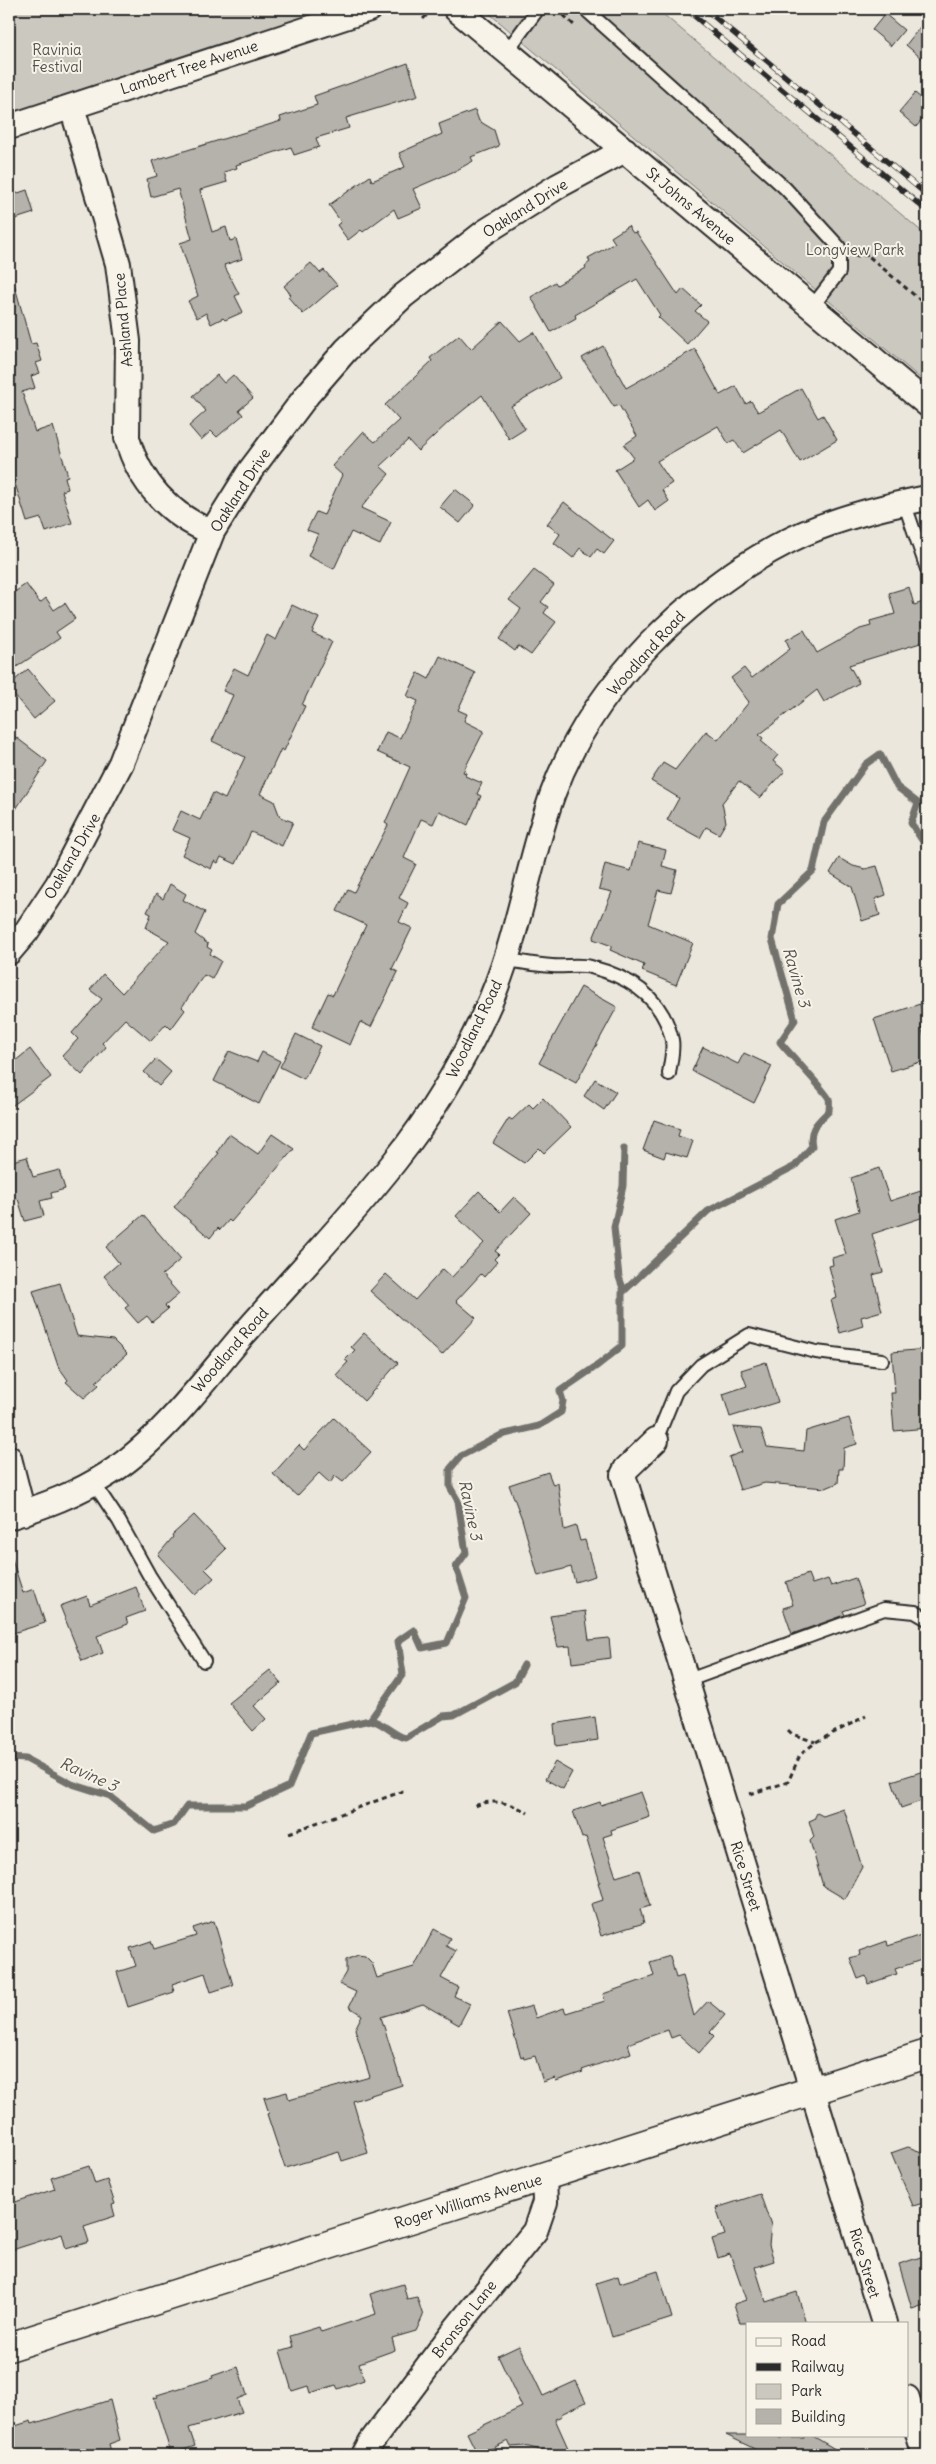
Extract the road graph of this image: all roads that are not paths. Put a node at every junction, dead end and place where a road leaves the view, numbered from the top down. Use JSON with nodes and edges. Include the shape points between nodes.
{"nodes":[{"id":1,"x":369,"y":9,"type":"edge"},
{"id":2,"x":456,"y":9,"type":"edge"},
{"id":3,"x":538,"y":9,"type":"edge"},
{"id":4,"x":585,"y":9,"type":"edge"},
{"id":5,"x":507,"y":51,"type":"junction"},
{"id":6,"x":72,"y":107,"type":"junction"},
{"id":7,"x":9,"y":127,"type":"edge"},
{"id":8,"x":624,"y":150,"type":"junction"},
{"id":9,"x":812,"y":307,"type":"junction"},
{"id":10,"x":927,"y":404,"type":"edge"},
{"id":11,"x":927,"y":498,"type":"edge"},
{"id":12,"x":904,"y":502,"type":"junction"},
{"id":13,"x":212,"y":532,"type":"junction"},
{"id":14,"x":927,"y":569,"type":"edge"},
{"id":15,"x":9,"y":952,"type":"edge"},
{"id":16,"x":507,"y":960,"type":"junction"},
{"id":17,"x":670,"y":1074,"type":"dead end"},
{"id":18,"x":882,"y":1360,"type":"dead end"},
{"id":19,"x":656,"y":1440,"type":"joint"},
{"id":20,"x":9,"y":1458,"type":"edge"},
{"id":21,"x":93,"y":1482,"type":"junction"},
{"id":22,"x":16,"y":1515,"type":"edge"},
{"id":23,"x":927,"y":1619,"type":"edge"},
{"id":24,"x":204,"y":1661,"type":"dead end"},
{"id":25,"x":686,"y":1681,"type":"junction"},
{"id":26,"x":927,"y":2054,"type":"edge"},
{"id":27,"x":812,"y":2091,"type":"junction"},
{"id":28,"x":544,"y":2177,"type":"junction"},
{"id":29,"x":884,"y":2322,"type":"edge"},
{"id":30,"x":9,"y":2347,"type":"edge"},
{"id":31,"x":908,"y":2401,"type":"edge"},
{"id":32,"x":364,"y":2455,"type":"edge"},
{"id":33,"x":925,"y":2455,"type":"edge"}],
"edges":[{"from":1,"to":6,"type":"street","name":"Lambert Tree Avenue"},
{"from":2,"to":5,"type":"street","name":"St Johns Avenue"},
{"from":3,"to":5,"type":"lane"},
{"from":4,"to":9,"type":"lane","via":[[785,188],[838,247],[839,272]]},
{"from":5,"to":8,"type":"street","name":"St Johns Avenue"},
{"from":6,"to":7,"type":"street","name":"Lambert Tree Avenue"},
{"from":6,"to":13,"type":"street","name":"Ashland Place","via":[[118,264],[128,340],[127,438],[131,452],[144,478],[169,507]]},
{"from":8,"to":9,"type":"street","name":"St Johns Avenue"},
{"from":8,"to":13,"type":"street","name":"Oakland Drive","via":[[558,186],[485,232],[403,296],[346,350],[307,395],[250,471]]},
{"from":9,"to":10,"type":"street","name":"St Johns Avenue"},
{"from":11,"to":12,"type":"street","name":"Woodland Road"},
{"from":12,"to":14,"type":"lane"},
{"from":12,"to":16,"type":"street","name":"Woodland Road","via":[[875,508],[792,539],[723,579],[679,614],[621,676],[569,756],[553,793]]},
{"from":13,"to":15,"type":"street","name":"Oakland Drive","via":[[122,763],[58,884]]},
{"from":16,"to":17,"type":"lane","via":[[553,966],[589,966],[636,987],[653,999],[663,1015],[672,1041]]},
{"from":16,"to":21,"type":"street","name":"Woodland Road","via":[[487,1010],[444,1089],[395,1161],[186,1401],[144,1445]]},
{"from":18,"to":19,"type":"lane","via":[[816,1352],[749,1335],[701,1365],[676,1391]]},
{"from":19,"to":25,"type":"street","name":"Rice Street","via":[[623,1475]]},
{"from":20,"to":22,"type":"street"},
{"from":21,"to":22,"type":"street","name":"Woodland Road","via":[[67,1497]]},
{"from":21,"to":24,"type":"lane"},
{"from":23,"to":25,"type":"lane","via":[[915,1612],[884,1609]]},
{"from":25,"to":27,"type":"street","name":"Rice Street"},
{"from":26,"to":27,"type":"street","name":"Roger Williams Avenue"},
{"from":27,"to":28,"type":"street","name":"Roger Williams Avenue"},
{"from":27,"to":29,"type":"street","name":"Rice Street"},
{"from":28,"to":30,"type":"street","name":"Roger Williams Avenue"},
{"from":28,"to":32,"type":"street","name":"Bronson Lane","via":[[545,2202],[535,2231],[458,2326]]},
{"from":31,"to":33,"type":"street"}]}
